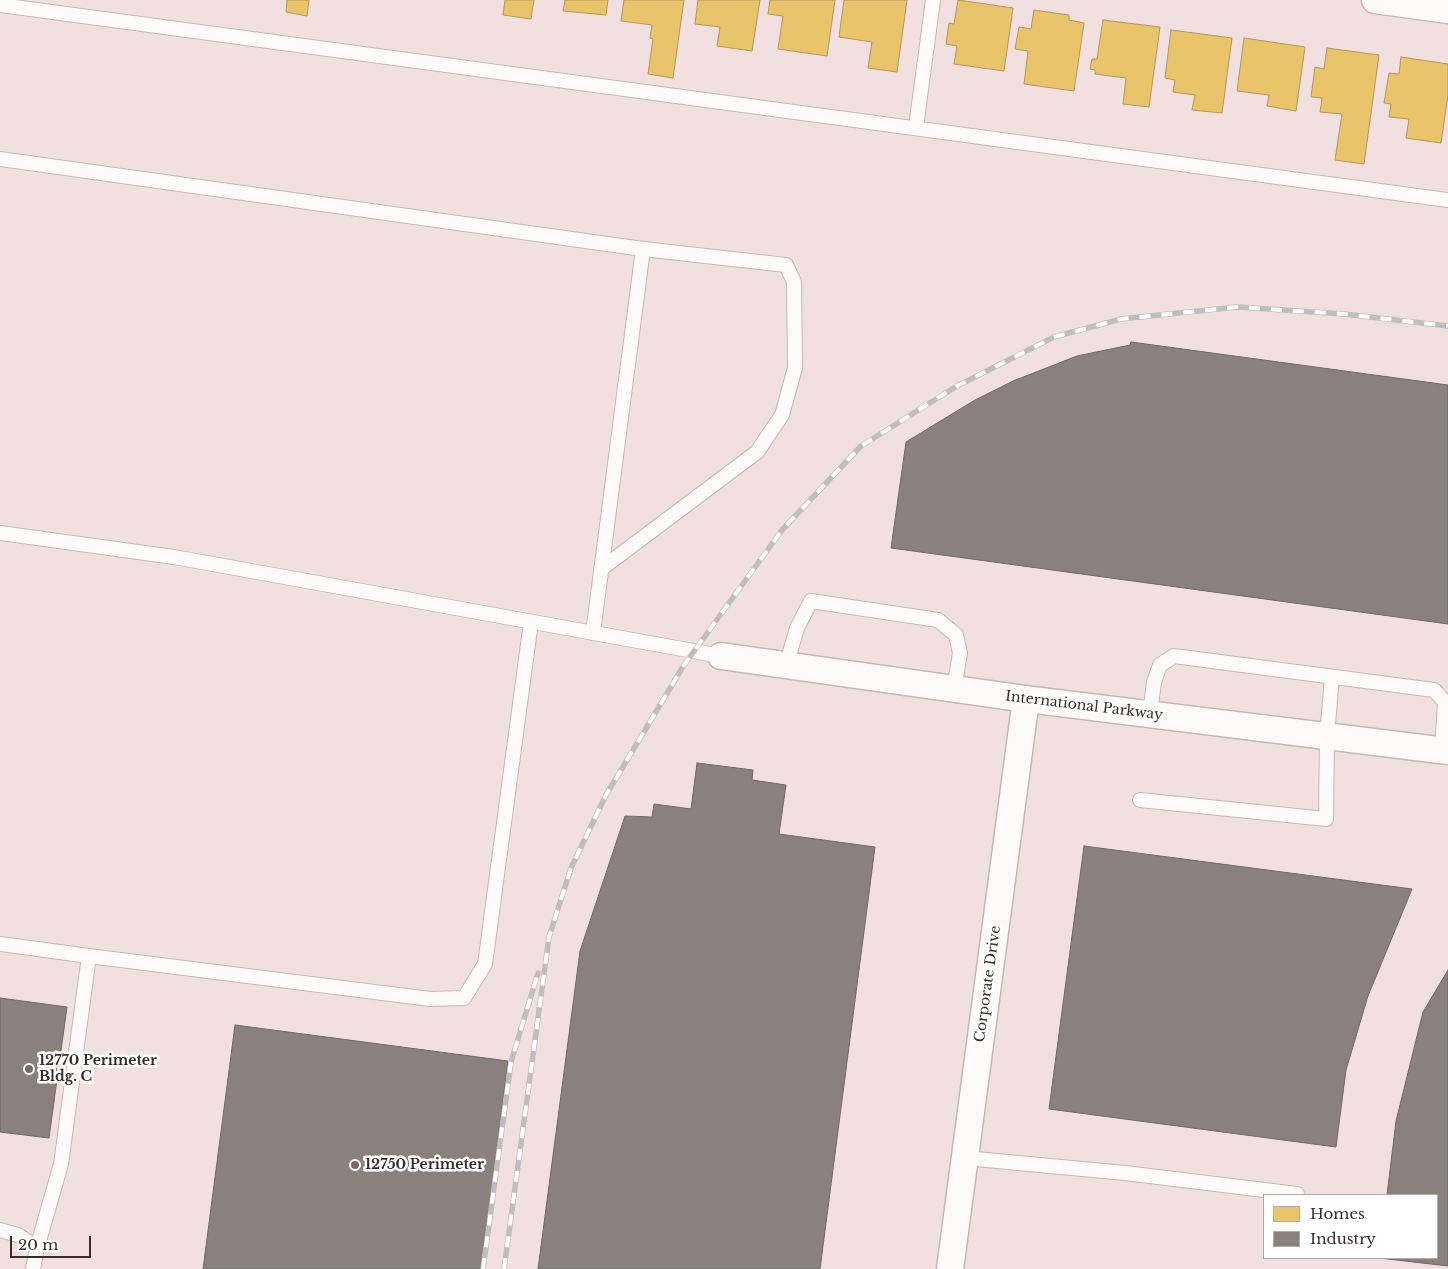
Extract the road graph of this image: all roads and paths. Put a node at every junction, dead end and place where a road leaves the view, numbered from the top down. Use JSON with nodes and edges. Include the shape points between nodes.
{"nodes":[{"id":1,"x":933,"y":0,"type":"edge"},
{"id":2,"x":1374,"y":0,"type":"edge"},
{"id":3,"x":0,"y":5,"type":"edge"},
{"id":4,"x":1448,"y":10,"type":"edge"},
{"id":5,"x":916,"y":127,"type":"junction"},
{"id":6,"x":0,"y":159,"type":"edge"},
{"id":7,"x":1448,"y":200,"type":"edge"},
{"id":8,"x":643,"y":249,"type":"junction"},
{"id":9,"x":0,"y":533,"type":"edge"},
{"id":10,"x":601,"y":569,"type":"junction"},
{"id":11,"x":531,"y":622,"type":"junction"},
{"id":12,"x":593,"y":633,"type":"junction"},
{"id":13,"x":721,"y":656,"type":"joint"},
{"id":14,"x":786,"y":666,"type":"junction"},
{"id":15,"x":1332,"y":678,"type":"junction"},
{"id":16,"x":954,"y":689,"type":"junction"},
{"id":17,"x":1026,"y":699,"type":"junction"},
{"id":18,"x":1150,"y":714,"type":"junction"},
{"id":19,"x":1327,"y":736,"type":"junction"},
{"id":20,"x":1445,"y":750,"type":"edge"},
{"id":21,"x":1140,"y":800,"type":"dead end"},
{"id":22,"x":0,"y":944,"type":"edge"},
{"id":23,"x":89,"y":956,"type":"junction"},
{"id":24,"x":965,"y":1158,"type":"junction"},
{"id":25,"x":1297,"y":1194,"type":"edge"},
{"id":26,"x":0,"y":1230,"type":"edge"},
{"id":27,"x":37,"y":1248,"type":"junction"},
{"id":28,"x":33,"y":1269,"type":"edge"},
{"id":29,"x":950,"y":1269,"type":"edge"}],
"edges":[{"from":1,"to":5,"type":"lane"},
{"from":2,"to":4,"type":"street"},
{"from":3,"to":5,"type":"lane"},
{"from":5,"to":7,"type":"lane"},
{"from":6,"to":8,"type":"lane"},
{"from":8,"to":10,"type":"lane"},
{"from":8,"to":10,"type":"lane","via":[[786,265],[794,282],[794,368],[782,415],[757,452]]},
{"from":9,"to":11,"type":"lane","via":[[174,557]]},
{"from":10,"to":12,"type":"lane"},
{"from":11,"to":12,"type":"lane"},
{"from":11,"to":23,"type":"lane","via":[[485,964],[464,998],[430,999]]},
{"from":12,"to":13,"type":"lane"},
{"from":13,"to":14,"type":"street","name":"International Parkway"},
{"from":14,"to":16,"type":"street","name":"International Parkway"},
{"from":14,"to":16,"type":"lane","via":[[797,628],[811,601],[938,620],[956,635],[960,652]]},
{"from":15,"to":18,"type":"lane","via":[[1174,656],[1160,665]]},
{"from":15,"to":19,"type":"lane"},
{"from":15,"to":20,"type":"lane","via":[[1434,690],[1446,702]]},
{"from":16,"to":17,"type":"street","name":"International Parkway"},
{"from":17,"to":18,"type":"street","name":"International Parkway"},
{"from":17,"to":24,"type":"street","name":"Corporate Drive"},
{"from":18,"to":19,"type":"street","name":"International Parkway"},
{"from":19,"to":20,"type":"street","name":"International Parkway"},
{"from":19,"to":21,"type":"lane","via":[[1326,819]]},
{"from":22,"to":23,"type":"lane"},
{"from":23,"to":27,"type":"lane","via":[[61,1164]]},
{"from":24,"to":25,"type":"lane"},
{"from":24,"to":29,"type":"street","name":"Corporate Drive"},
{"from":26,"to":27,"type":"lane","via":[[18,1235]]},
{"from":27,"to":28,"type":"lane"}]}
